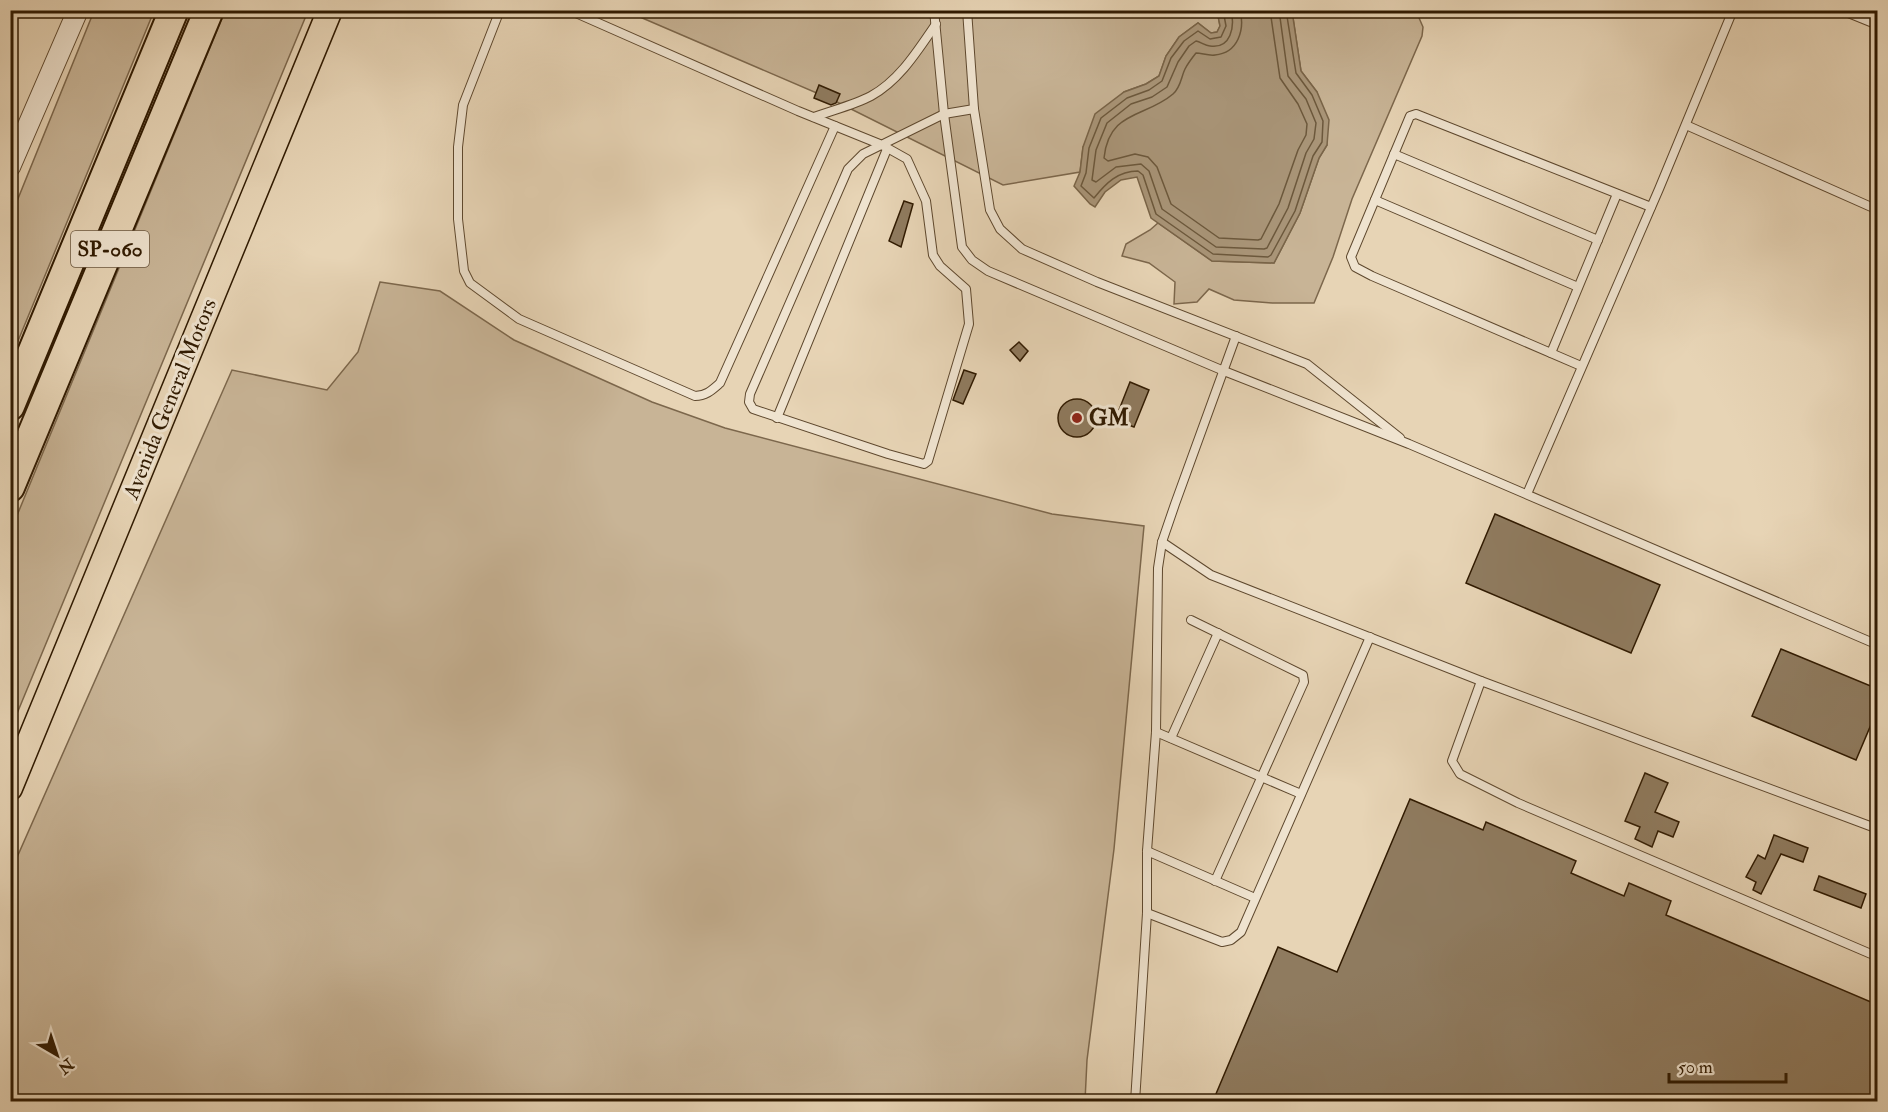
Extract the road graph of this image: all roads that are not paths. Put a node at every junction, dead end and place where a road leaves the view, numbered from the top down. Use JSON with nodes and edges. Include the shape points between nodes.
{"nodes":[{"id":1,"x":78,"y":10,"type":"edge"},
{"id":2,"x":174,"y":10,"type":"edge"},
{"id":3,"x":209,"y":10,"type":"edge"},
{"id":4,"x":330,"y":10,"type":"edge"},
{"id":5,"x":500,"y":10,"type":"edge"},
{"id":6,"x":569,"y":10,"type":"edge"},
{"id":7,"x":934,"y":10,"type":"edge"},
{"id":8,"x":967,"y":10,"type":"edge"},
{"id":9,"x":1733,"y":10,"type":"edge"},
{"id":10,"x":1841,"y":10,"type":"edge"},
{"id":11,"x":936,"y":24,"type":"junction"},
{"id":12,"x":1878,"y":26,"type":"edge"},
{"id":13,"x":974,"y":109,"type":"junction"},
{"id":14,"x":944,"y":114,"type":"junction"},
{"id":15,"x":814,"y":117,"type":"junction"},
{"id":16,"x":1686,"y":125,"type":"junction"},
{"id":17,"x":835,"y":126,"type":"junction"},
{"id":18,"x":885,"y":147,"type":"junction"},
{"id":19,"x":1394,"y":154,"type":"junction"},
{"id":20,"x":10,"y":167,"type":"edge"},
{"id":21,"x":1617,"y":194,"type":"junction"},
{"id":22,"x":1375,"y":200,"type":"junction"},
{"id":23,"x":1651,"y":207,"type":"junction"},
{"id":24,"x":1878,"y":210,"type":"edge"},
{"id":25,"x":1598,"y":240,"type":"junction"},
{"id":26,"x":1578,"y":287,"type":"junction"},
{"id":27,"x":1236,"y":336,"type":"junction"},
{"id":28,"x":1551,"y":353,"type":"junction"},
{"id":29,"x":1581,"y":366,"type":"junction"},
{"id":30,"x":1224,"y":370,"type":"junction"},
{"id":31,"x":10,"y":406,"type":"edge"},
{"id":32,"x":777,"y":418,"type":"junction"},
{"id":33,"x":1409,"y":444,"type":"junction"},
{"id":34,"x":10,"y":487,"type":"edge"},
{"id":35,"x":1527,"y":494,"type":"junction"},
{"id":36,"x":1162,"y":542,"type":"junction"},
{"id":37,"x":1191,"y":620,"type":"dead end"},
{"id":38,"x":1218,"y":633,"type":"junction"},
{"id":39,"x":1370,"y":637,"type":"junction"},
{"id":40,"x":1878,"y":645,"type":"edge"},
{"id":41,"x":1481,"y":681,"type":"junction"},
{"id":42,"x":1156,"y":732,"type":"junction"},
{"id":43,"x":1170,"y":738,"type":"junction"},
{"id":44,"x":1262,"y":777,"type":"junction"},
{"id":45,"x":10,"y":788,"type":"edge"},
{"id":46,"x":1301,"y":794,"type":"junction"},
{"id":47,"x":1878,"y":829,"type":"edge"},
{"id":48,"x":1147,"y":851,"type":"junction"},
{"id":49,"x":1215,"y":881,"type":"junction"},
{"id":50,"x":1255,"y":898,"type":"junction"},
{"id":51,"x":1147,"y":913,"type":"junction"},
{"id":52,"x":1878,"y":957,"type":"edge"},
{"id":53,"x":1136,"y":1101,"type":"edge"}],
"edges":[{"from":1,"to":20,"type":"street"},
{"from":2,"to":31,"type":"highway","number":"SP-060"},
{"from":3,"to":34,"type":"highway","number":"SP-060"},
{"from":4,"to":45,"type":"main road","name":"Avenida General Motors"},
{"from":5,"to":17,"type":"lane","via":[[463,105],[458,147],[458,210],[464,271],[470,283],[519,320],[695,396],[702,396],[720,382]]},
{"from":6,"to":15,"type":"lane"},
{"from":7,"to":11,"type":"lane"},
{"from":8,"to":13,"type":"lane"},
{"from":9,"to":16,"type":"lane"},
{"from":10,"to":12,"type":"lane"},
{"from":11,"to":14,"type":"lane"},
{"from":11,"to":15,"type":"lane","via":[[891,81],[871,96]]},
{"from":13,"to":14,"type":"lane"},
{"from":13,"to":27,"type":"lane","via":[[990,210],[1000,230],[1022,249]]},
{"from":14,"to":18,"type":"lane"},
{"from":14,"to":30,"type":"lane","via":[[962,248],[972,261]]},
{"from":15,"to":17,"type":"lane"},
{"from":16,"to":23,"type":"lane"},
{"from":16,"to":24,"type":"lane"},
{"from":17,"to":18,"type":"lane"},
{"from":18,"to":32,"type":"lane"},
{"from":18,"to":32,"type":"lane","via":[[863,154],[848,169],[750,394],[753,409]]},
{"from":18,"to":32,"type":"lane","via":[[907,159],[926,201],[933,255],[966,288],[969,324],[928,461],[924,464],[888,454]]},
{"from":19,"to":21,"type":"lane","via":[[1410,116],[1416,114]]},
{"from":19,"to":22,"type":"lane"},
{"from":19,"to":25,"type":"lane"},
{"from":21,"to":23,"type":"lane"},
{"from":21,"to":25,"type":"lane"},
{"from":22,"to":26,"type":"lane"},
{"from":22,"to":28,"type":"lane","via":[[1351,256],[1355,267]]},
{"from":23,"to":29,"type":"lane"},
{"from":25,"to":26,"type":"lane"},
{"from":26,"to":28,"type":"lane"},
{"from":27,"to":30,"type":"lane"},
{"from":27,"to":33,"type":"lane","via":[[1307,364]]},
{"from":28,"to":29,"type":"lane"},
{"from":29,"to":35,"type":"lane"},
{"from":30,"to":33,"type":"lane"},
{"from":30,"to":36,"type":"lane"},
{"from":33,"to":35,"type":"lane"},
{"from":35,"to":40,"type":"lane"},
{"from":36,"to":39,"type":"lane","via":[[1211,575]]},
{"from":36,"to":42,"type":"lane","via":[[1158,568]]},
{"from":37,"to":38,"type":"lane"},
{"from":38,"to":43,"type":"lane"},
{"from":38,"to":44,"type":"lane","via":[[1303,675],[1304,682]]},
{"from":39,"to":41,"type":"lane"},
{"from":39,"to":46,"type":"lane"},
{"from":41,"to":47,"type":"lane"},
{"from":41,"to":52,"type":"lane","via":[[1452,761],[1460,774],[1518,803]]},
{"from":42,"to":43,"type":"lane"},
{"from":42,"to":48,"type":"lane"},
{"from":43,"to":44,"type":"lane"},
{"from":44,"to":46,"type":"lane"},
{"from":44,"to":49,"type":"lane"},
{"from":46,"to":50,"type":"lane"},
{"from":48,"to":49,"type":"lane"},
{"from":48,"to":51,"type":"lane"},
{"from":49,"to":50,"type":"lane"},
{"from":50,"to":51,"type":"lane","via":[[1240,932],[1222,942]]},
{"from":51,"to":53,"type":"lane"}]}
